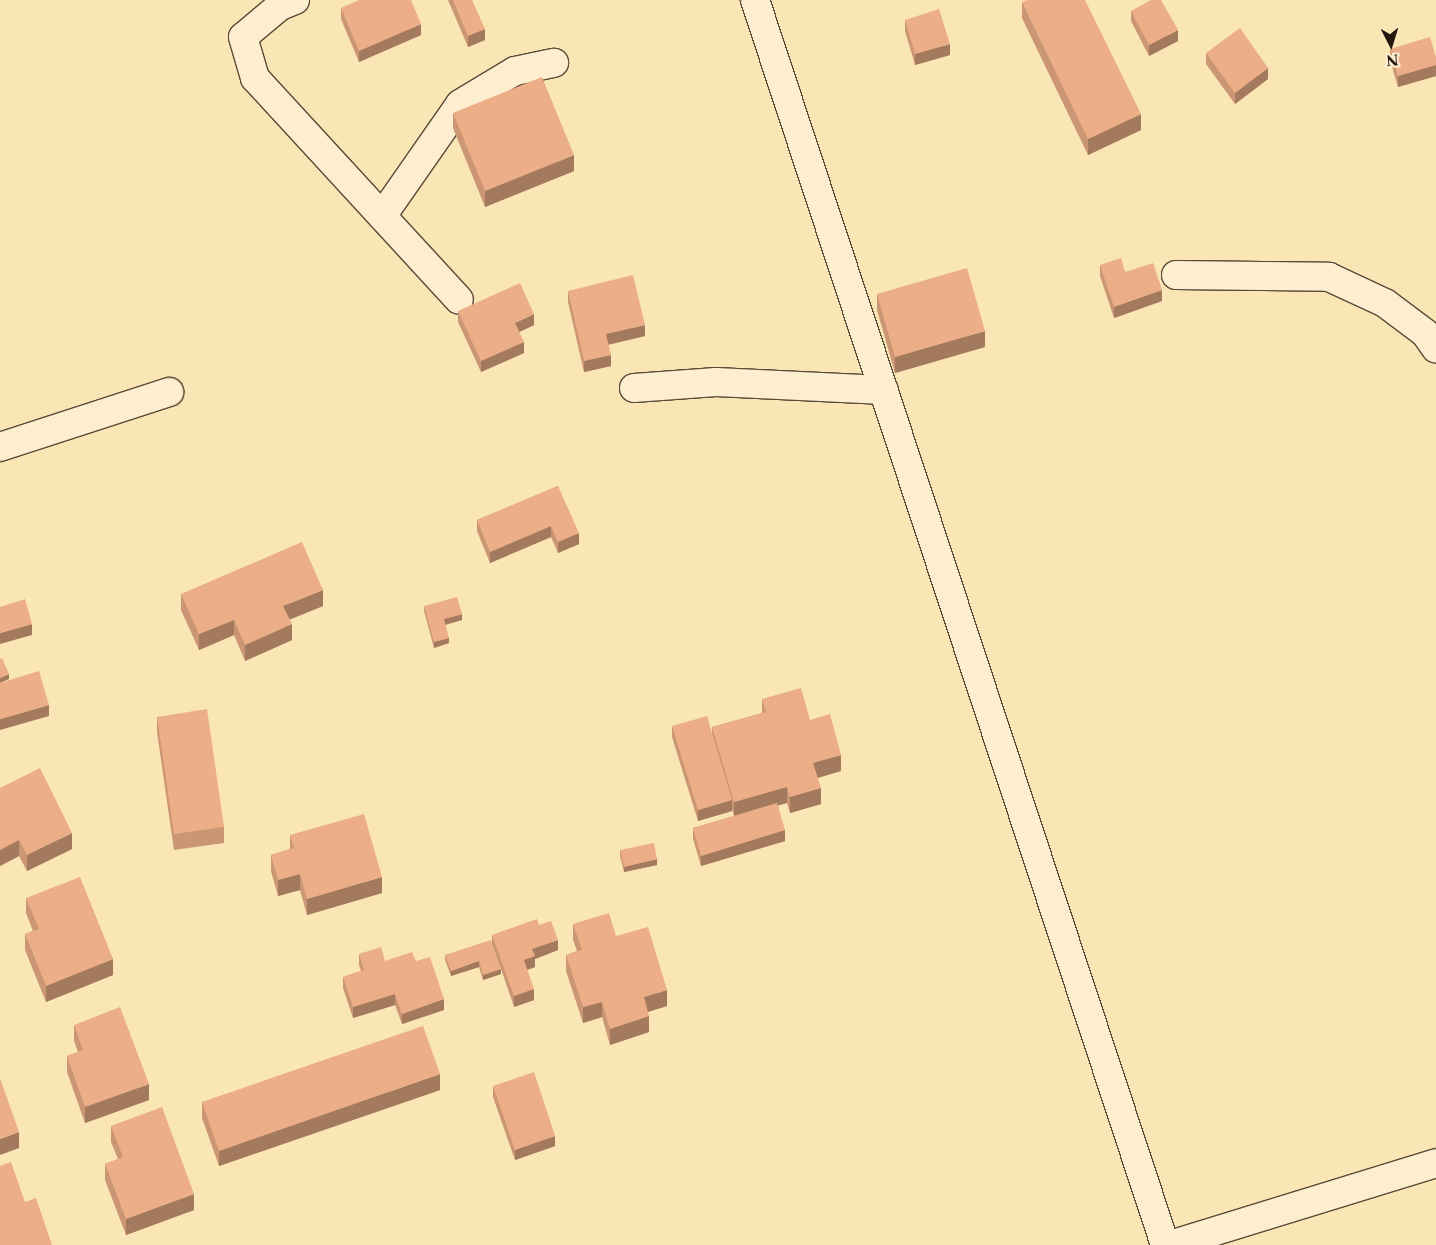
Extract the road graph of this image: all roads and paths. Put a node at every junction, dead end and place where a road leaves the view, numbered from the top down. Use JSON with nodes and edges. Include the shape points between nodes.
{"nodes":[{"id":1,"x":295,"y":0,"type":"edge"},
{"id":2,"x":755,"y":0,"type":"edge"},
{"id":3,"x":554,"y":64,"type":"dead end"},
{"id":4,"x":382,"y":216,"type":"junction"},
{"id":5,"x":1176,"y":275,"type":"dead end"},
{"id":6,"x":459,"y":300,"type":"dead end"},
{"id":7,"x":1436,"y":349,"type":"edge"},
{"id":8,"x":634,"y":388,"type":"dead end"},
{"id":9,"x":884,"y":390,"type":"junction"},
{"id":10,"x":169,"y":392,"type":"dead end"},
{"id":11,"x":0,"y":447,"type":"edge"},
{"id":12,"x":1436,"y":1163,"type":"edge"},
{"id":13,"x":1165,"y":1245,"type":"edge"},
{"id":14,"x":1170,"y":1245,"type":"edge"}],
"edges":[{"from":1,"to":4,"type":"street","via":[[280,6],[243,37],[255,78]]},
{"from":2,"to":9,"type":"street"},
{"from":3,"to":4,"type":"street","via":[[515,71],[460,104]]},
{"from":4,"to":6,"type":"street"},
{"from":5,"to":7,"type":"street","via":[[1329,277],[1385,303],[1425,333]]},
{"from":8,"to":9,"type":"street","via":[[716,382]]},
{"from":9,"to":13,"type":"street"},
{"from":10,"to":11,"type":"street"},
{"from":12,"to":14,"type":"street"}]}
